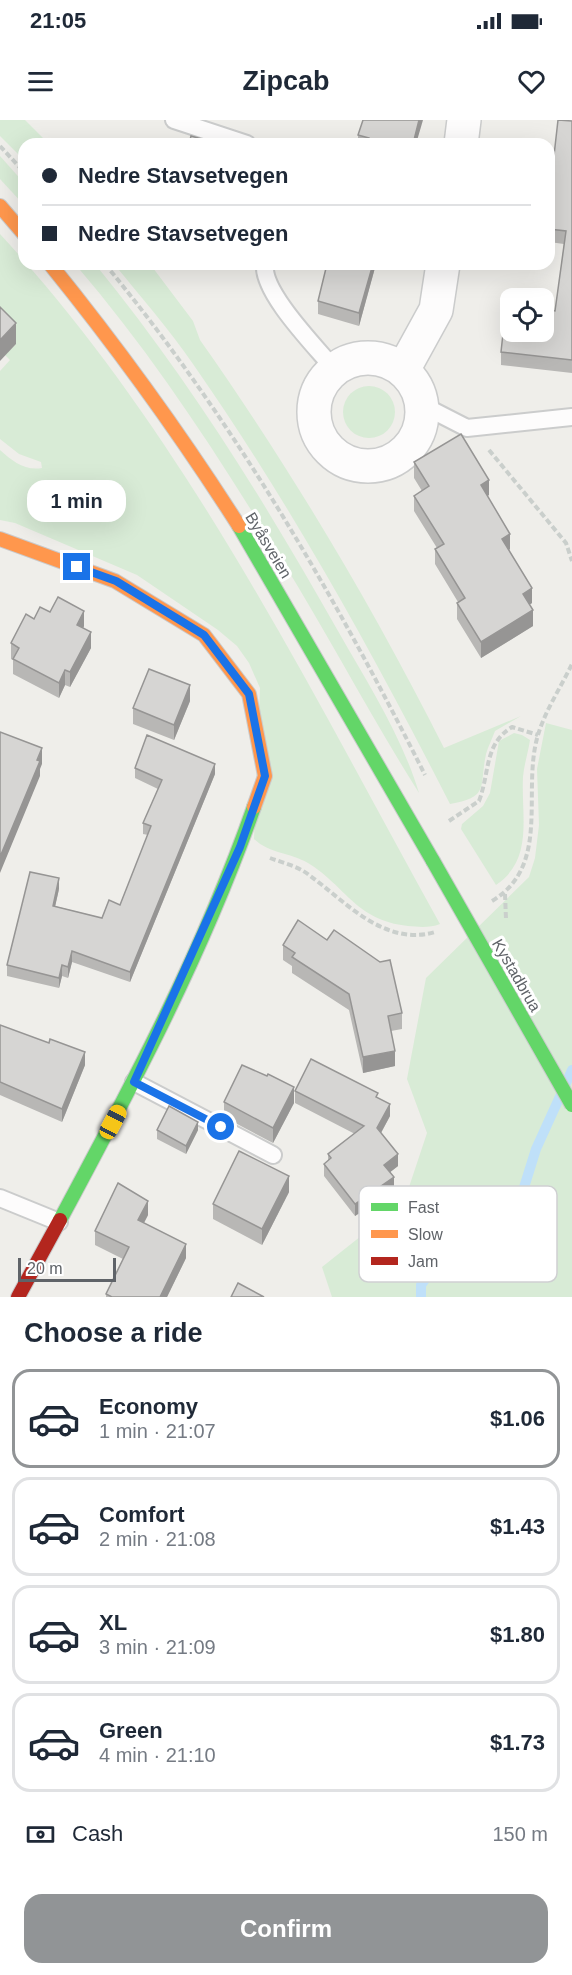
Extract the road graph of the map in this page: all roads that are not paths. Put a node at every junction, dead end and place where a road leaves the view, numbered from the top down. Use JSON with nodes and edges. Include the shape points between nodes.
{"nodes":[{"id":1,"x":174,"y":120,"type":"edge"},
{"id":2,"x":464,"y":120,"type":"edge"},
{"id":3,"x":229,"y":138,"type":"edge"},
{"id":4,"x":462,"y":138,"type":"edge"},
{"id":5,"x":0,"y":206,"type":"edge"},
{"id":6,"x":18,"y":227,"type":"edge"},
{"id":7,"x":55,"y":270,"type":"edge"},
{"id":8,"x":264,"y":270,"type":"edge"},
{"id":9,"x":442,"y":270,"type":"edge"},
{"id":10,"x":335,"y":370,"type":"junction"},
{"id":11,"x":403,"y":370,"type":"junction"},
{"id":12,"x":422,"y":405,"type":"junction"},
{"id":13,"x":572,"y":417,"type":"edge"},
{"id":14,"x":0,"y":539,"type":"edge"},
{"id":15,"x":433,"y":861,"type":"joint"},
{"id":16,"x":134,"y":1082,"type":"junction"},
{"id":17,"x":572,"y":1105,"type":"edge"},
{"id":18,"x":273,"y":1155,"type":"dead end"},
{"id":19,"x":0,"y":1198,"type":"edge"},
{"id":20,"x":59,"y":1222,"type":"junction"},
{"id":21,"x":18,"y":1297,"type":"edge"}],
"edges":[{"from":1,"to":3,"type":"lane"},
{"from":2,"to":4,"type":"street"},
{"from":5,"to":6,"type":"main road"},
{"from":7,"to":15,"type":"main road","name":"Byåsveien","via":[[164,409],[255,552]]},
{"from":8,"to":10,"type":"lane","via":[[274,295]]},
{"from":9,"to":11,"type":"street","via":[[436,310]]},
{"from":10,"to":11,"type":"street","via":[[356,359],[373,358]]},
{"from":10,"to":12,"type":"street","via":[[318,390],[315,425],[322,441],[348,463],[366,467],[399,458],[420,430]]},
{"from":11,"to":12,"type":"street","via":[[414,382]]},
{"from":12,"to":13,"type":"lane","via":[[467,428]]},
{"from":14,"to":16,"type":"main road","via":[[116,581],[204,635],[249,694],[265,776],[240,847]]},
{"from":15,"to":17,"type":"main road","name":"Kystadbrua","bridge":true},
{"from":16,"to":18,"type":"lane"},
{"from":16,"to":20,"type":"main road"},
{"from":19,"to":20,"type":"lane"},
{"from":20,"to":21,"type":"main road"}]}
